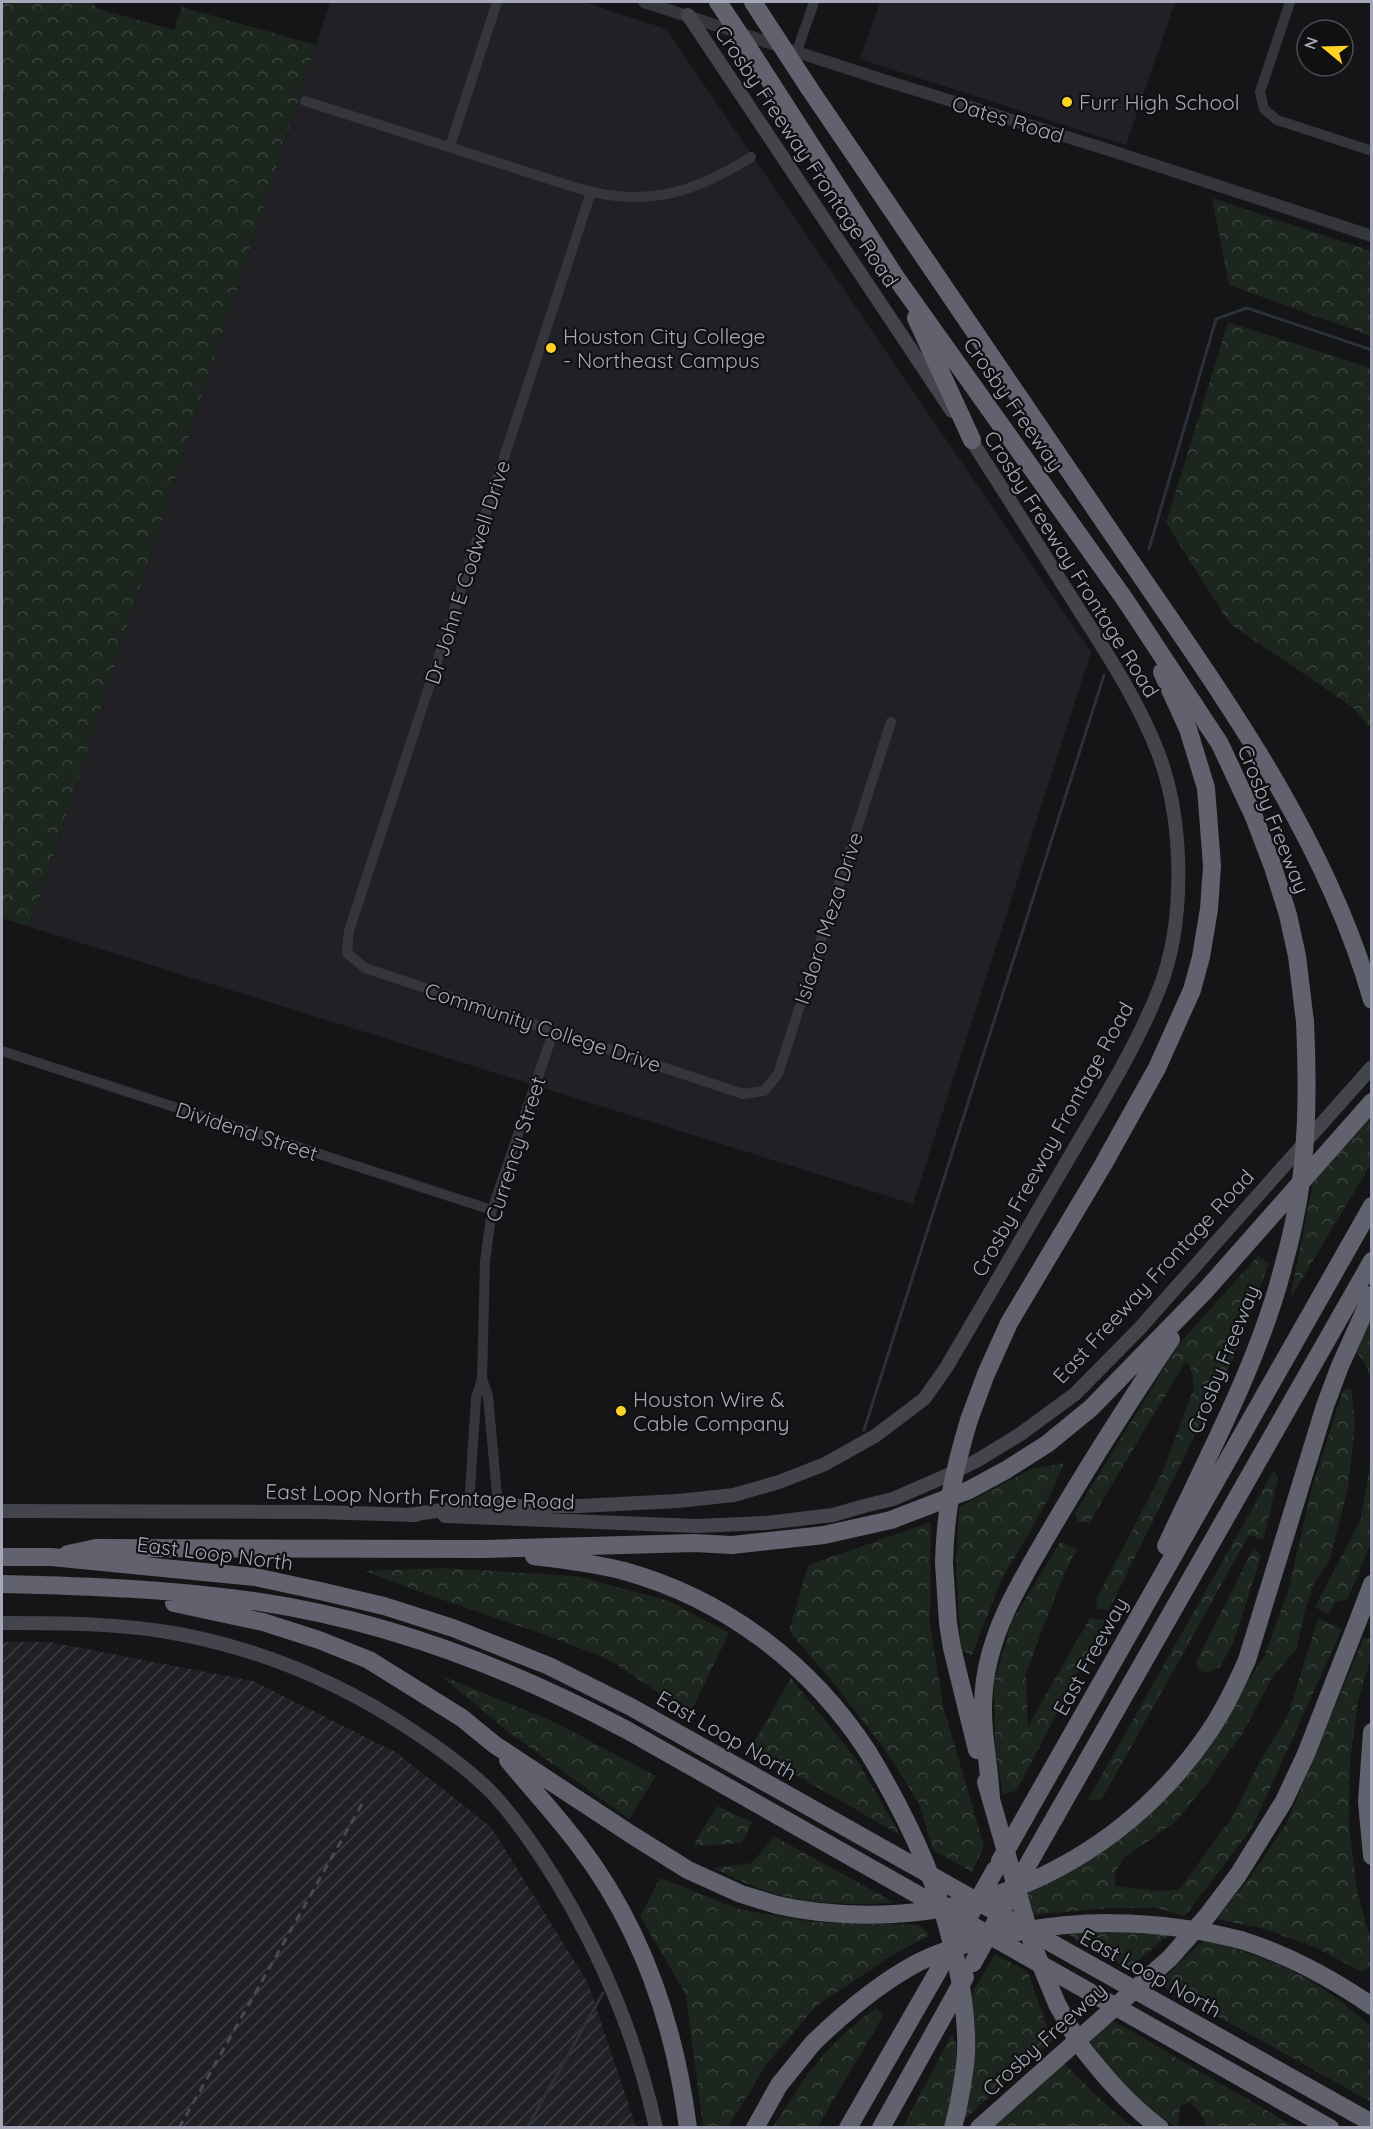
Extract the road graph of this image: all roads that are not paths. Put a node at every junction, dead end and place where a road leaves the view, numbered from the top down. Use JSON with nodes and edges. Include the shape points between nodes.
{"nodes":[{"id":1,"x":497,"y":2,"type":"edge"},
{"id":2,"x":644,"y":2,"type":"edge"},
{"id":3,"x":718,"y":2,"type":"edge"},
{"id":4,"x":753,"y":2,"type":"edge"},
{"id":5,"x":814,"y":2,"type":"edge"},
{"id":6,"x":1290,"y":2,"type":"edge"},
{"id":7,"x":688,"y":15,"type":"junction"},
{"id":8,"x":797,"y":51,"type":"junction"},
{"id":9,"x":305,"y":101,"type":"dead end"},
{"id":10,"x":450,"y":146,"type":"junction"},
{"id":11,"x":1371,"y":151,"type":"edge"},
{"id":12,"x":751,"y":157,"type":"dead end"},
{"id":13,"x":591,"y":192,"type":"junction"},
{"id":14,"x":1371,"y":236,"type":"edge"},
{"id":15,"x":897,"y":279,"type":"junction"},
{"id":16,"x":972,"y":440,"type":"junction"},
{"id":17,"x":1126,"y":601,"type":"junction"},
{"id":18,"x":891,"y":722,"type":"dead end"},
{"id":19,"x":348,"y":953,"type":"joint"},
{"id":20,"x":1371,"y":997,"type":"edge"},
{"id":21,"x":554,"y":1030,"type":"junction"},
{"id":22,"x":2,"y":1051,"type":"edge"},
{"id":23,"x":1371,"y":1067,"type":"edge"},
{"id":24,"x":743,"y":1094,"type":"joint"},
{"id":25,"x":1371,"y":1102,"type":"edge"},
{"id":26,"x":1371,"y":1206,"type":"edge"},
{"id":27,"x":492,"y":1210,"type":"junction"},
{"id":28,"x":1371,"y":1261,"type":"edge"},
{"id":29,"x":1205,"y":1291,"type":"junction"},
{"id":30,"x":1371,"y":1295,"type":"edge"},
{"id":31,"x":482,"y":1379,"type":"junction"},
{"id":32,"x":474,"y":1438,"type":"junction"},
{"id":33,"x":491,"y":1438,"type":"junction"},
{"id":34,"x":469,"y":1506,"type":"junction"},
{"id":35,"x":498,"y":1506,"type":"junction"},
{"id":36,"x":2,"y":1511,"type":"edge"},
{"id":37,"x":836,"y":1514,"type":"joint"},
{"id":38,"x":409,"y":1515,"type":"junction"},
{"id":39,"x":484,"y":1548,"type":"junction"},
{"id":40,"x":2,"y":1557,"type":"edge"},
{"id":41,"x":51,"y":1557,"type":"junction"},
{"id":42,"x":2,"y":1584,"type":"edge"},
{"id":43,"x":1371,"y":1584,"type":"edge"},
{"id":44,"x":102,"y":1587,"type":"junction"},
{"id":45,"x":2,"y":1623,"type":"edge"},
{"id":46,"x":1113,"y":1659,"type":"junction"},
{"id":47,"x":1371,"y":1732,"type":"edge"},
{"id":48,"x":495,"y":1745,"type":"junction"},
{"id":49,"x":988,"y":1782,"type":"junction"},
{"id":50,"x":1371,"y":1856,"type":"edge"},
{"id":51,"x":1371,"y":2006,"type":"edge"},
{"id":52,"x":955,"y":2120,"type":"edge"},
{"id":53,"x":1371,"y":2123,"type":"edge"},
{"id":54,"x":656,"y":2127,"type":"edge"},
{"id":55,"x":688,"y":2127,"type":"edge"},
{"id":56,"x":755,"y":2127,"type":"edge"},
{"id":57,"x":848,"y":2127,"type":"edge"},
{"id":58,"x":881,"y":2127,"type":"edge"},
{"id":59,"x":979,"y":2127,"type":"edge"},
{"id":60,"x":1160,"y":2127,"type":"edge"},
{"id":61,"x":1330,"y":2127,"type":"edge"}],
"edges":[{"from":1,"to":10,"type":"street"},
{"from":2,"to":7,"type":"street","name":"Oates Road"},
{"from":3,"to":15,"type":"highway","name":"Crosby Freeway","bridge":true},
{"from":4,"to":20,"type":"highway","name":"Crosby Freeway","bridge":true,"via":[[1269,770],[1304,831],[1341,910]]},
{"from":5,"to":8,"type":"street"},
{"from":6,"to":11,"type":"street","via":[[1260,92],[1264,109],[1277,120]]},
{"from":7,"to":8,"type":"street","name":"Oates Road"},
{"from":7,"to":16,"type":"main road","name":"Crosby Freeway Frontage Road"},
{"from":8,"to":14,"type":"street","name":"Oates Road"},
{"from":9,"to":10,"type":"street"},
{"from":10,"to":13,"type":"street"},
{"from":12,"to":13,"type":"street","via":[[700,186],[669,194],[644,198]]},
{"from":13,"to":19,"type":"street","name":"Dr John E Codwell Drive","via":[[349,931]]},
{"from":15,"to":16,"type":"highway"},
{"from":15,"to":17,"type":"highway","name":"Crosby Freeway"},
{"from":16,"to":35,"type":"main road","name":"Crosby Freeway Frontage Road","via":[[1128,688],[1160,757],[1172,804],[1177,913],[1159,991],[1120,1070],[946,1368],[924,1399],[876,1436],[825,1464],[734,1495],[579,1506]]},
{"from":17,"to":46,"type":"highway","name":"Crosby Freeway","bridge":true,"via":[[1220,744],[1273,867],[1297,956],[1305,1022],[1307,1109],[1295,1221],[1265,1327]]},
{"from":17,"to":49,"type":"highway","bridge":true,"via":[[1167,680],[1196,750],[1206,788],[1212,866],[1209,909],[1192,990],[1157,1068],[1009,1323],[969,1420],[951,1484],[944,1563],[948,1623]]},
{"from":18,"to":24,"type":"street","name":"Isidoro Meza Drive","via":[[778,1074],[764,1091]]},
{"from":19,"to":21,"type":"street","name":"Community College Drive","via":[[365,968]]},
{"from":21,"to":24,"type":"street","name":"Community College Drive"},
{"from":21,"to":27,"type":"street","name":"Currency Street"},
{"from":22,"to":27,"type":"street","name":"Dividend Street"},
{"from":23,"to":37,"type":"main road","name":"East Freeway Frontage Road","via":[[1140,1328],[1075,1394],[978,1460],[893,1498]]},
{"from":25,"to":29,"type":"highway"},
{"from":26,"to":46,"type":"highway","name":"East Freeway"},
{"from":27,"to":31,"type":"street","name":"Currency Street","via":[[485,1261]]},
{"from":28,"to":58,"type":"highway","bridge":true},
{"from":29,"to":39,"type":"highway","via":[[1098,1401],[1047,1444],[969,1490],[891,1520],[824,1535],[732,1545]]},
{"from":29,"to":49,"type":"highway","via":[[1081,1478],[1007,1610],[991,1652],[984,1689]]},
{"from":30,"to":48,"type":"highway","bridge":true,"via":[[1325,1406],[1247,1660],[1210,1731],[1178,1773],[1146,1805],[1109,1838],[1057,1870],[970,1904],[922,1912],[850,1915],[798,1910],[741,1894],[688,1870]]},
{"from":31,"to":32,"type":"street","name":"Currency Street","via":[[476,1398]]},
{"from":31,"to":33,"type":"street","name":"Currency Street","via":[[488,1396]]},
{"from":32,"to":33,"type":"street"},
{"from":32,"to":34,"type":"street","name":"Currency Street"},
{"from":33,"to":35,"type":"street","name":"Currency Street"},
{"from":34,"to":35,"type":"main road","name":"Crosby Freeway Frontage Road"},
{"from":34,"to":38,"type":"main road","name":"Crosby Freeway Frontage Road"},
{"from":36,"to":38,"type":"main road","name":"East Loop North Frontage Road"},
{"from":37,"to":38,"type":"main road","name":"East Loop North Frontage Road","via":[[697,1526]]},
{"from":39,"to":41,"type":"highway","via":[[96,1548]]},
{"from":39,"to":52,"type":"highway","bridge":true,"via":[[575,1561],[676,1588],[737,1620],[770,1643],[842,1714],[908,1822],[948,1925],[966,2033],[964,2079]]},
{"from":40,"to":41,"type":"highway","name":"East Loop North"},
{"from":41,"to":53,"type":"highway","name":"East Loop North","via":[[255,1577],[310,1588],[384,1606],[549,1666],[631,1707]]},
{"from":42,"to":44,"type":"highway","name":"East Loop North"},
{"from":43,"to":59,"type":"highway","name":"Crosby Freeway","bridge":true,"via":[[1306,1754],[1265,1834],[1238,1875],[1170,1958]]},
{"from":44,"to":48,"type":"highway","via":[[263,1622],[319,1640],[378,1666],[462,1718]]},
{"from":44,"to":61,"type":"highway","name":"East Loop North","via":[[261,1602],[336,1617],[427,1644],[537,1686],[698,1769]]},
{"from":45,"to":54,"type":"main road","via":[[85,1624],[178,1634],[232,1646],[343,1688],[431,1742],[493,1795],[531,1841],[576,1914],[616,1998]]},
{"from":46,"to":57,"type":"highway","name":"East Freeway","bridge":true},
{"from":47,"to":50,"type":"highway","via":[[1367,1802]]},
{"from":48,"to":55,"type":"highway","via":[[579,1845],[628,1923],[667,2023],[683,2086]]},
{"from":49,"to":60,"type":"highway","bridge":true,"via":[[1011,1874],[1057,2004],[1080,2045],[1110,2084]]},
{"from":51,"to":56,"type":"highway","bridge":true,"via":[[1287,1957],[1184,1928],[1116,1923],[1048,1927],[992,1937],[934,1955],[893,1977],[854,2006],[813,2043],[779,2085]]}]}
